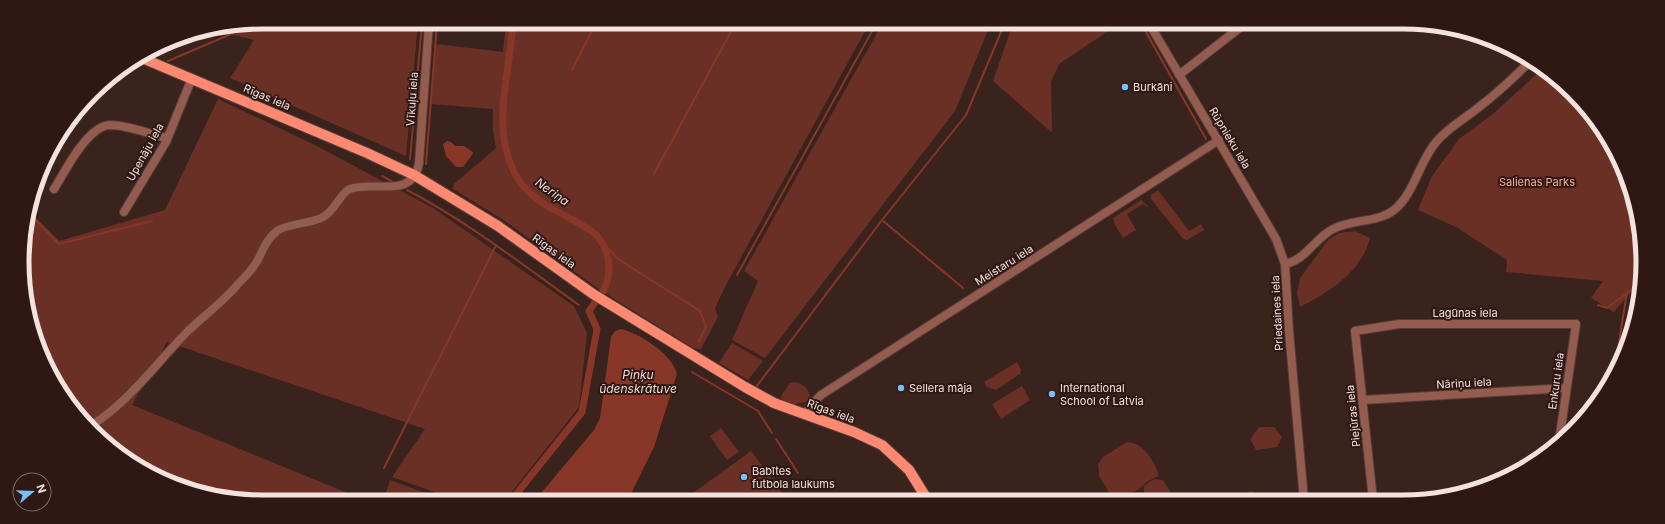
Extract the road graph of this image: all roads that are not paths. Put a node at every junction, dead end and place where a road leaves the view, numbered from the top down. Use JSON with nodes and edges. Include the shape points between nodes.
{"nodes":[{"id":1,"x":429,"y":29,"type":"edge"},
{"id":2,"x":1152,"y":29,"type":"edge"},
{"id":3,"x":1238,"y":29,"type":"edge"},
{"id":4,"x":146,"y":60,"type":"edge"},
{"id":5,"x":1527,"y":64,"type":"edge"},
{"id":6,"x":1179,"y":75,"type":"junction"},
{"id":7,"x":192,"y":78,"type":"junction"},
{"id":8,"x":167,"y":138,"type":"junction"},
{"id":9,"x":1219,"y":140,"type":"junction"},
{"id":10,"x":414,"y":175,"type":"junction"},
{"id":11,"x":54,"y":189,"type":"dead end"},
{"id":12,"x":124,"y":212,"type":"dead end"},
{"id":13,"x":1285,"y":264,"type":"junction"},
{"id":14,"x":1576,"y":324,"type":"joint"},
{"id":15,"x":1355,"y":331,"type":"joint"},
{"id":16,"x":1566,"y":388,"type":"junction"},
{"id":17,"x":1363,"y":400,"type":"junction"},
{"id":18,"x":805,"y":414,"type":"junction"},
{"id":19,"x":94,"y":424,"type":"edge"},
{"id":20,"x":1559,"y":435,"type":"edge"},
{"id":21,"x":925,"y":495,"type":"edge"},
{"id":22,"x":1304,"y":495,"type":"edge"},
{"id":23,"x":1372,"y":495,"type":"edge"}],
"edges":[{"from":1,"to":10,"type":"street","name":"Vīkuļu iela","via":[[419,163]]},
{"from":2,"to":6,"type":"street","name":"Rūpnieku iela"},
{"from":3,"to":6,"type":"street"},
{"from":4,"to":7,"type":"main road","name":"Rīgas iela"},
{"from":5,"to":13,"type":"street","name":"Priedaines iela","via":[[1499,92],[1438,140],[1426,155],[1407,195],[1394,210],[1377,218],[1337,227],[1322,236],[1297,260]]},
{"from":6,"to":9,"type":"street","name":"Rūpnieku iela"},
{"from":7,"to":8,"type":"street","name":"Upenāju iela"},
{"from":7,"to":10,"type":"main road","name":"Rīgas iela","via":[[367,152]]},
{"from":8,"to":11,"type":"street","via":[[116,126],[108,125],[101,128],[85,140]]},
{"from":8,"to":12,"type":"street","name":"Upenāju iela"},
{"from":9,"to":13,"type":"street","name":"Rūpnieku iela","via":[[1276,239]]},
{"from":9,"to":18,"type":"street","name":"Meistaru iela","via":[[821,395]]},
{"from":10,"to":18,"type":"main road","name":"Rīgas iela","via":[[498,226],[593,294],[745,388],[774,403]]},
{"from":10,"to":19,"type":"street","via":[[404,184],[387,188],[364,186],[348,189],[324,217],[278,230],[266,241],[256,264],[234,289],[189,330],[138,386]]},
{"from":13,"to":22,"type":"street","name":"Priedaines iela"},
{"from":14,"to":15,"type":"street","name":"Lagūnas iela","via":[[1399,324]]},
{"from":14,"to":16,"type":"street","name":"Enkuru iela"},
{"from":15,"to":17,"type":"street","name":"Piejūras iela"},
{"from":16,"to":17,"type":"street","name":"Nāriņu iela"},
{"from":16,"to":20,"type":"street","name":"Enkuru iela"},
{"from":17,"to":23,"type":"street","name":"Piejūras iela"},
{"from":18,"to":21,"type":"main road","name":"Rīgas iela","via":[[882,445],[909,470]]}]}
